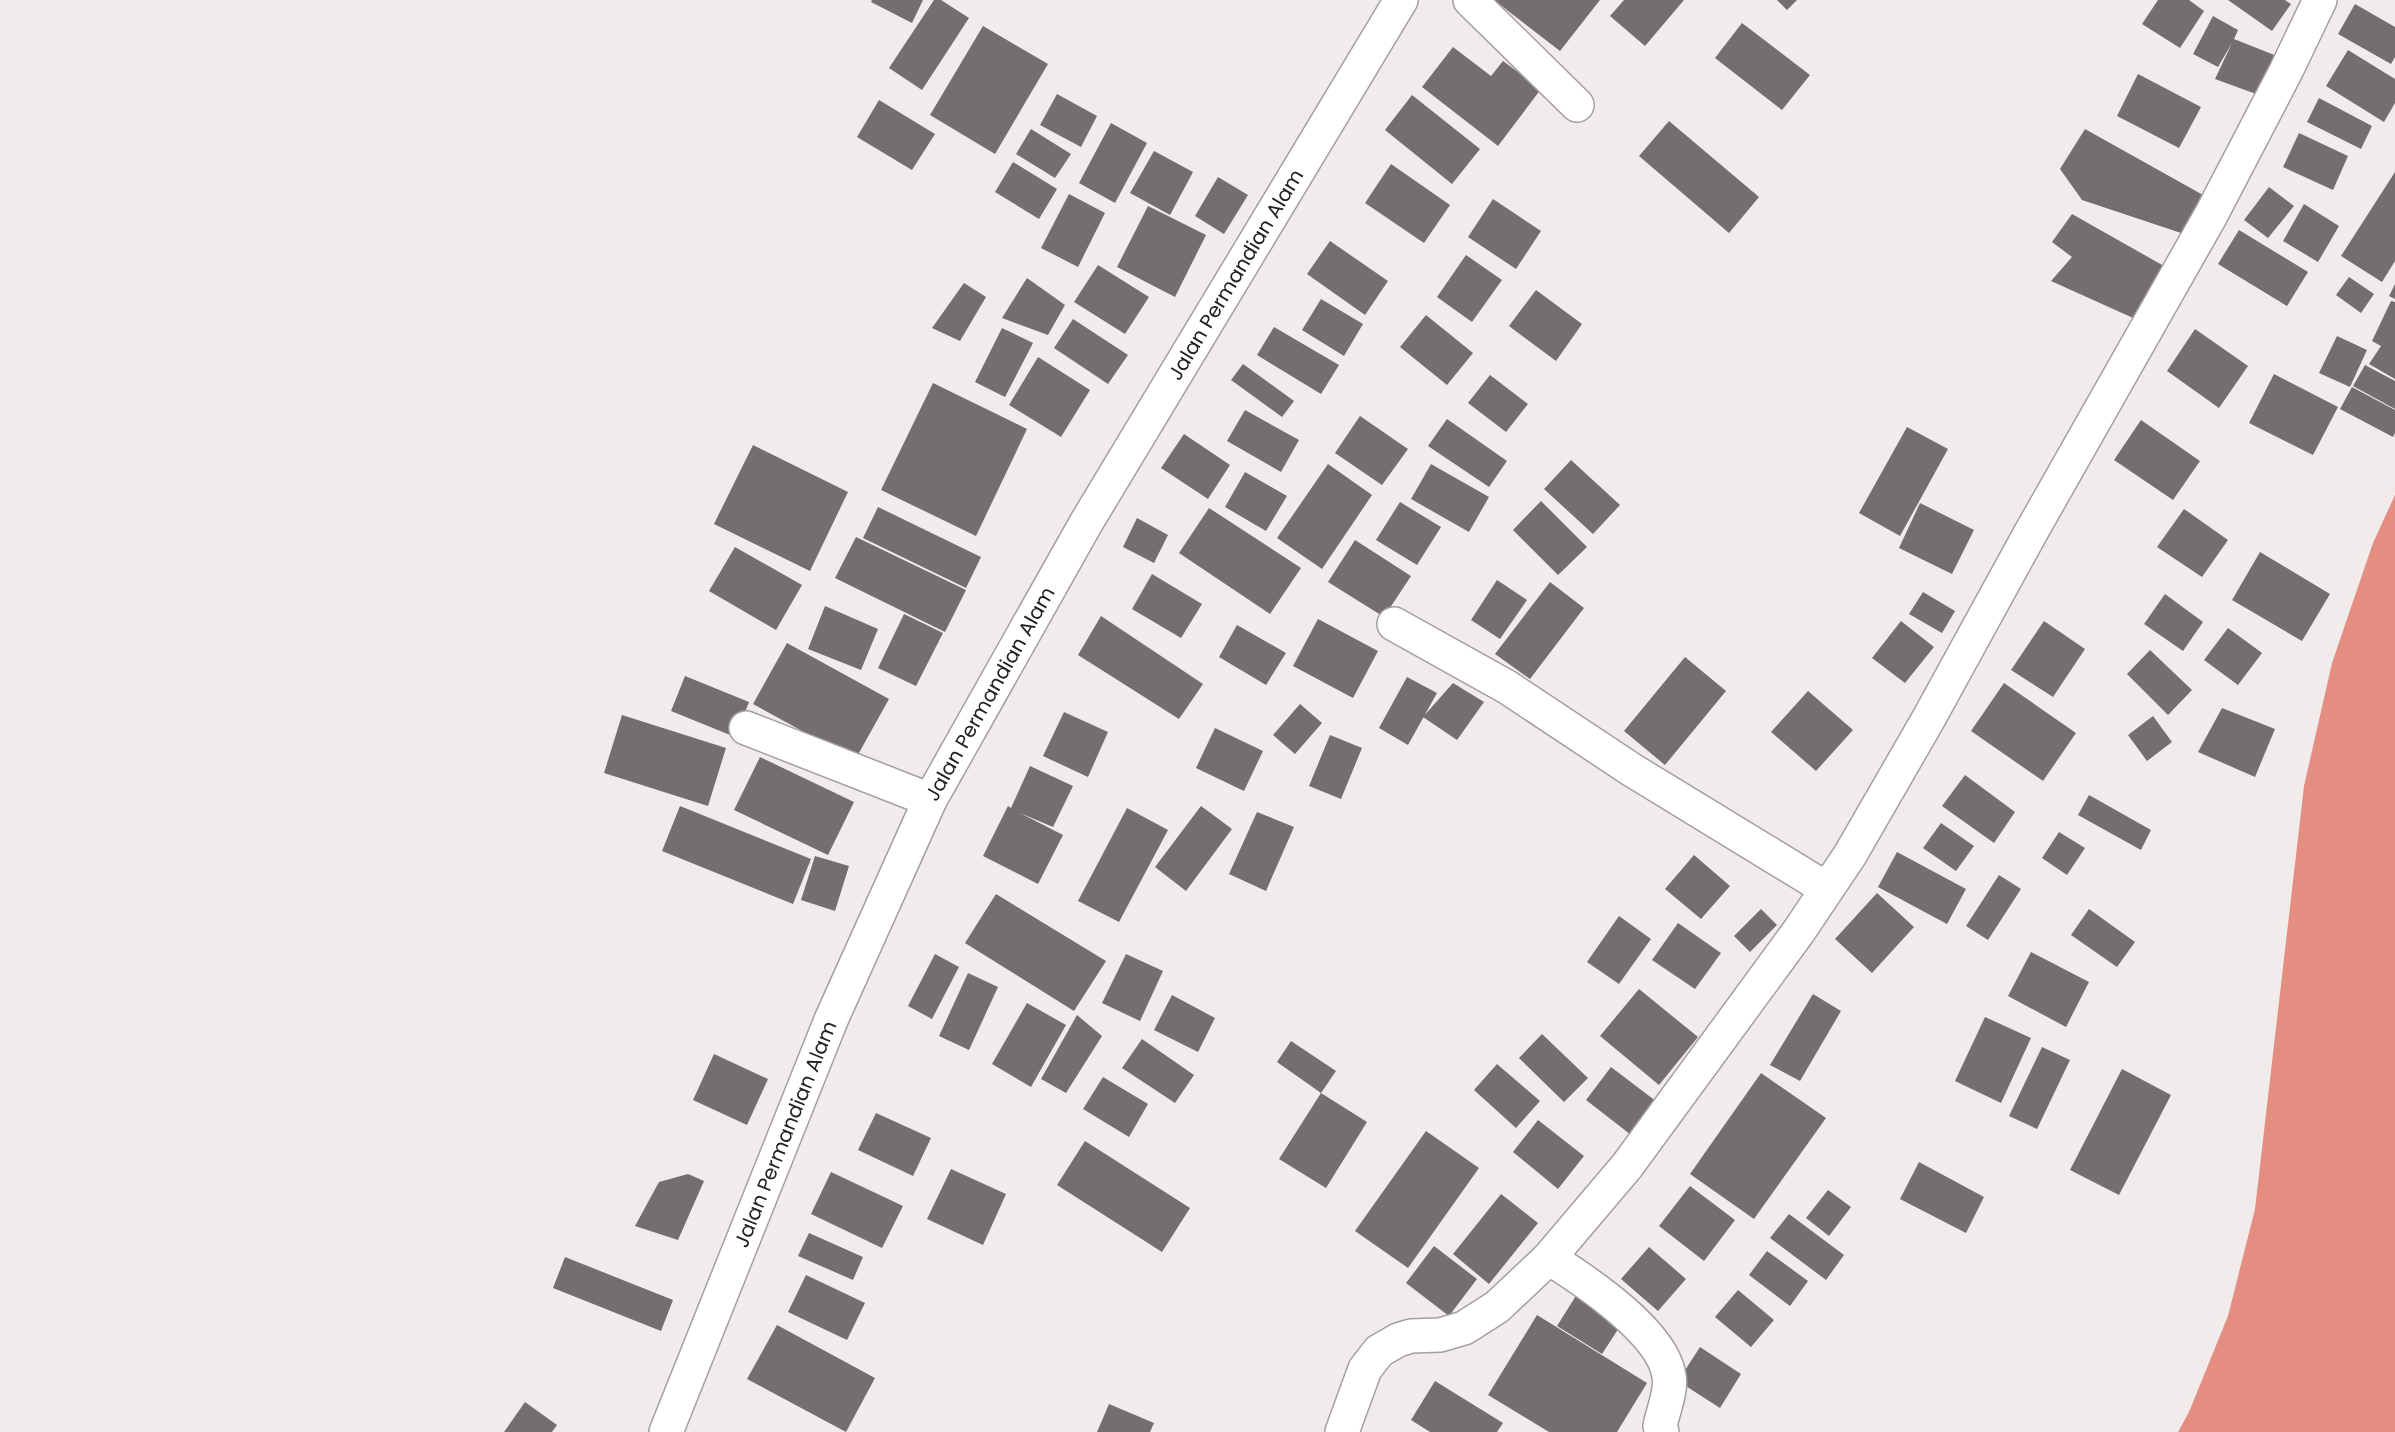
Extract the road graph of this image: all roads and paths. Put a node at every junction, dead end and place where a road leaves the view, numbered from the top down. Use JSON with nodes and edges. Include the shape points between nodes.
{"nodes":[{"id":1,"x":1401,"y":0,"type":"edge"},
{"id":2,"x":1470,"y":0,"type":"edge"},
{"id":3,"x":2320,"y":0,"type":"edge"},
{"id":4,"x":1577,"y":105,"type":"dead end"},
{"id":5,"x":1394,"y":624,"type":"dead end"},
{"id":6,"x":746,"y":728,"type":"dead end"},
{"id":7,"x":930,"y":800,"type":"junction"},
{"id":8,"x":1827,"y":889,"type":"junction"},
{"id":9,"x":1549,"y":1258,"type":"junction"},
{"id":10,"x":666,"y":1432,"type":"edge"},
{"id":11,"x":1342,"y":1432,"type":"edge"},
{"id":12,"x":1662,"y":1432,"type":"edge"}],
"edges":[{"from":1,"to":7,"type":"street","name":"Jalan Permandian Alam","via":[[1086,523]]},
{"from":2,"to":4,"type":"street"},
{"from":3,"to":8,"type":"street","via":[[2211,215],[1929,718]]},
{"from":5,"to":8,"type":"street","via":[[1507,687],[1632,770]]},
{"from":6,"to":7,"type":"street"},
{"from":7,"to":10,"type":"street","name":"Jalan Permandian Alam","via":[[831,1020]]},
{"from":8,"to":9,"type":"street","via":[[1628,1166]]},
{"from":9,"to":11,"type":"street","via":[[1497,1307],[1464,1328],[1404,1338],[1379,1351],[1365,1369]]},
{"from":9,"to":12,"type":"street","via":[[1624,1312],[1656,1348],[1670,1375]]}]}
